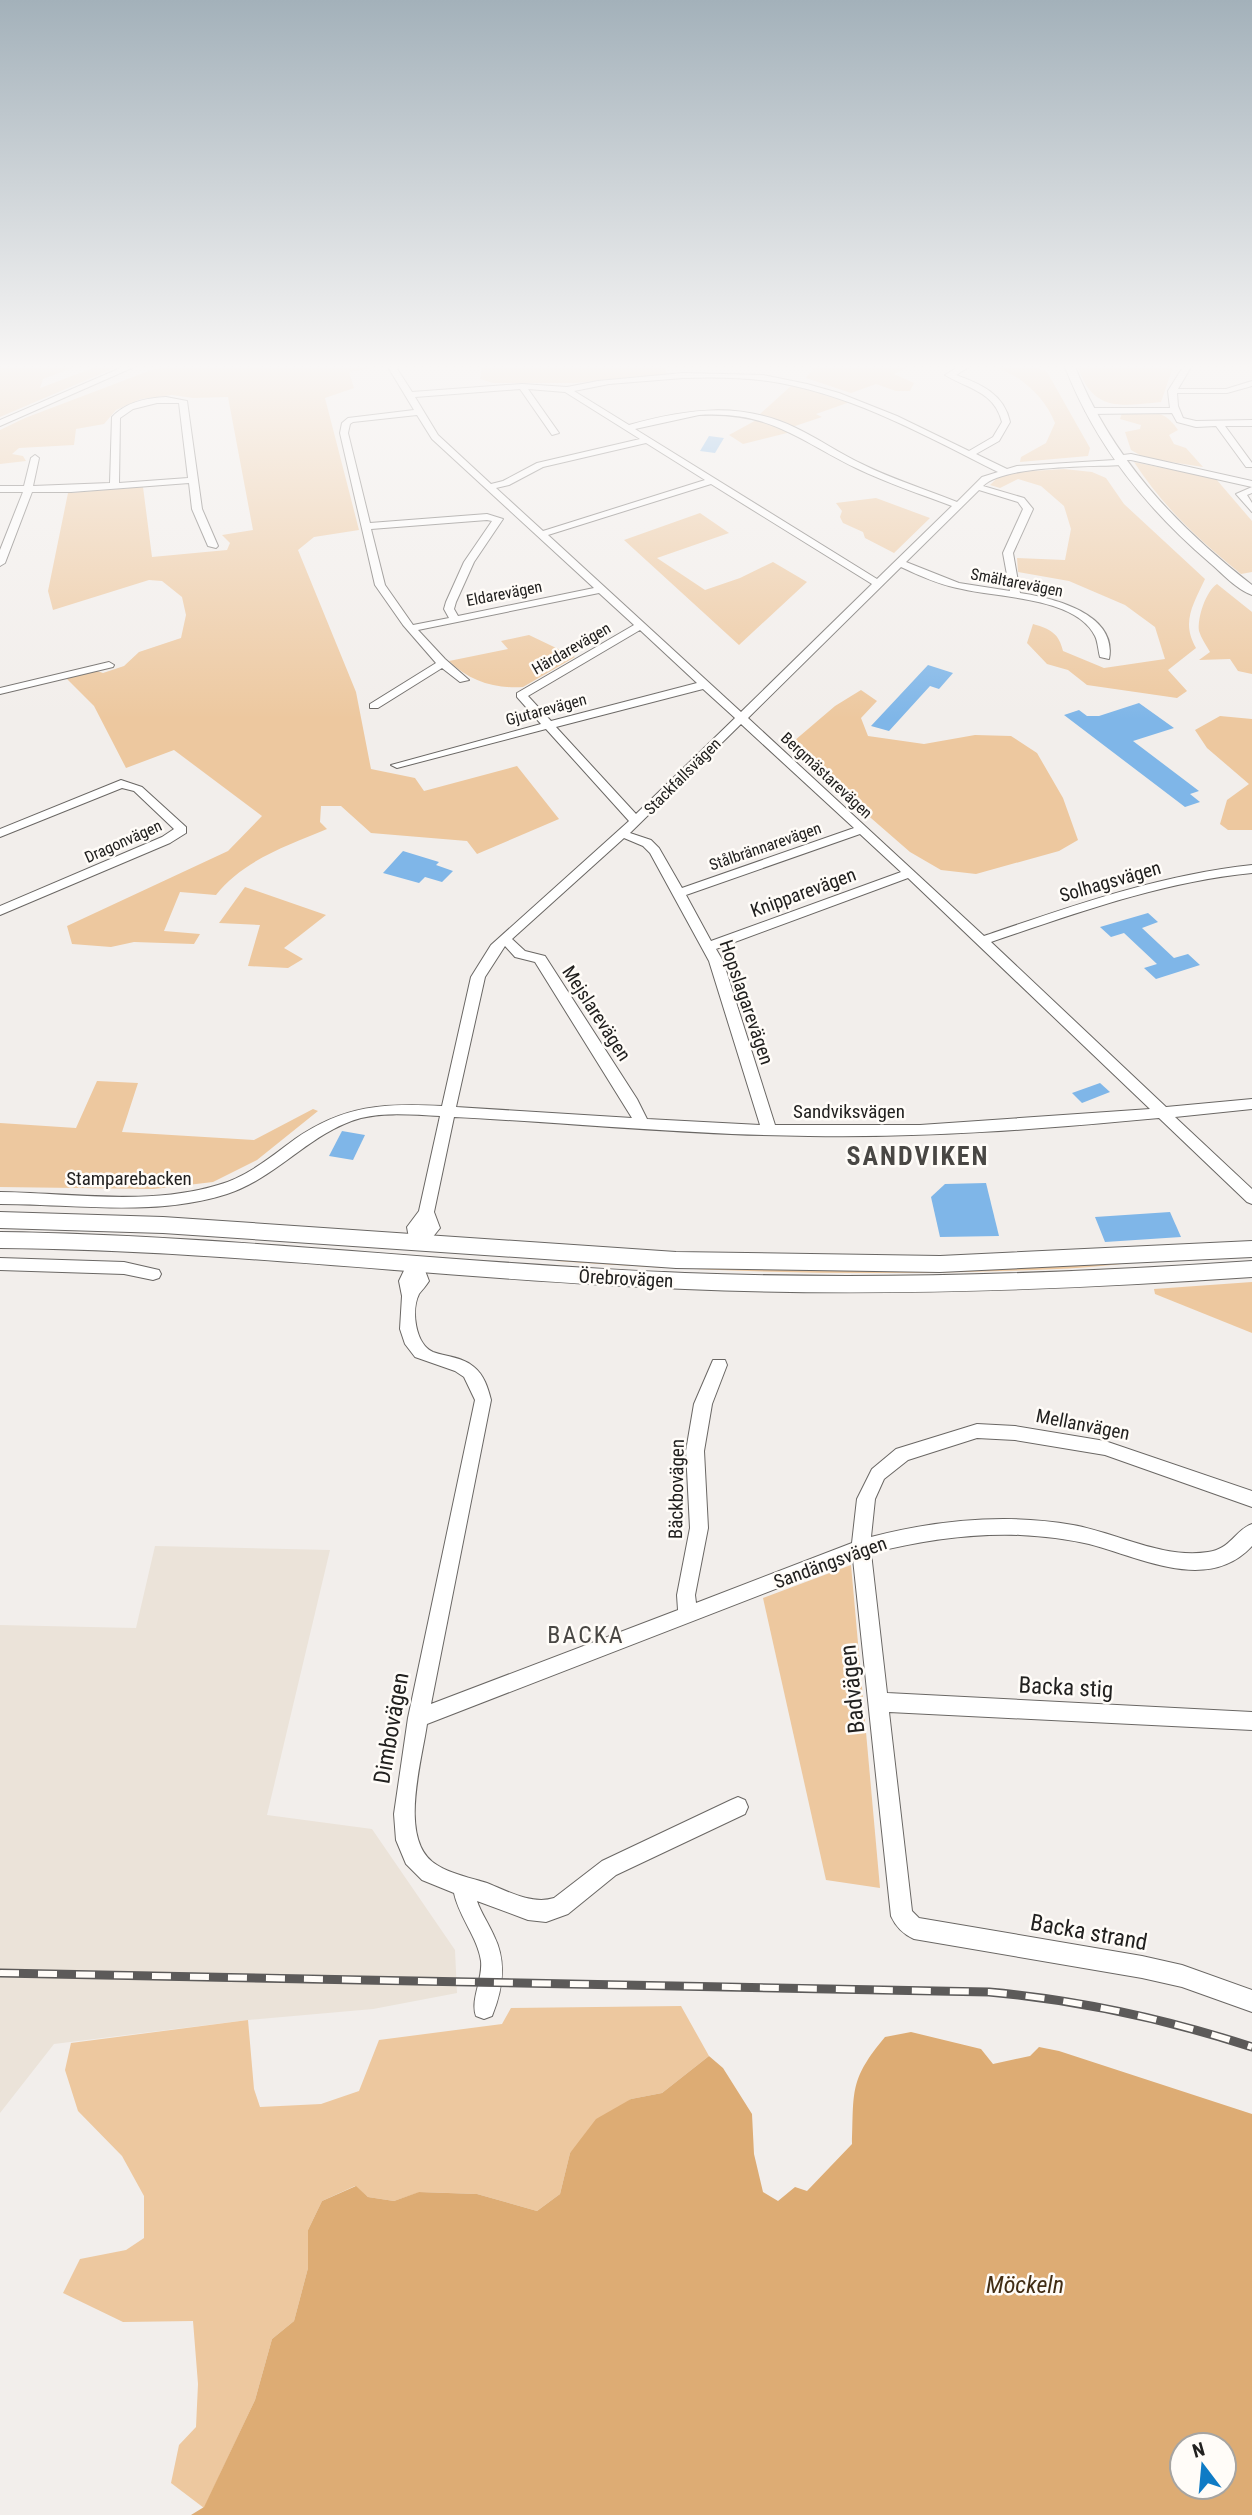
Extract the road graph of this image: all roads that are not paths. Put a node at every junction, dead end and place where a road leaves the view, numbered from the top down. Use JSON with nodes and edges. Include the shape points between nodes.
{"nodes":[{"id":1,"x":29,"y":484,"type":"edge"},
{"id":2,"x":135,"y":484,"type":"edge"},
{"id":3,"x":193,"y":484,"type":"edge"},
{"id":4,"x":356,"y":484,"type":"edge"},
{"id":5,"x":487,"y":484,"type":"edge"},
{"id":6,"x":501,"y":484,"type":"edge"},
{"id":7,"x":699,"y":484,"type":"edge"},
{"id":8,"x":720,"y":484,"type":"edge"},
{"id":9,"x":901,"y":484,"type":"edge"},
{"id":10,"x":1140,"y":484,"type":"edge"},
{"id":11,"x":114,"y":486,"type":"joint"},
{"id":12,"x":977,"y":486,"type":"joint"},
{"id":13,"x":490,"y":487,"type":"junction"},
{"id":14,"x":0,"y":489,"type":"edge"},
{"id":15,"x":28,"y":490,"type":"junction"},
{"id":16,"x":1252,"y":490,"type":"edge"},
{"id":17,"x":957,"y":505,"type":"junction"},
{"id":18,"x":1252,"y":509,"type":"edge"},
{"id":19,"x":366,"y":526,"type":"junction"},
{"id":20,"x":542,"y":534,"type":"junction"},
{"id":21,"x":212,"y":546,"type":"dead end"},
{"id":22,"x":898,"y":562,"type":"junction"},
{"id":23,"x":0,"y":563,"type":"edge"},
{"id":24,"x":878,"y":584,"type":"junction"},
{"id":25,"x":601,"y":590,"type":"junction"},
{"id":26,"x":1252,"y":591,"type":"edge"},
{"id":27,"x":1016,"y":596,"type":"junction"},
{"id":28,"x":455,"y":619,"type":"junction"},
{"id":29,"x":640,"y":626,"type":"junction"},
{"id":30,"x":413,"y":628,"type":"junction"},
{"id":31,"x":1105,"y":657,"type":"dead end"},
{"id":32,"x":443,"y":663,"type":"junction"},
{"id":33,"x":109,"y":665,"type":"dead end"},
{"id":34,"x":464,"y":680,"type":"dead end"},
{"id":35,"x":704,"y":685,"type":"junction"},
{"id":36,"x":0,"y":691,"type":"edge"},
{"id":37,"x":374,"y":706,"type":"dead end"},
{"id":38,"x":740,"y":718,"type":"junction"},
{"id":39,"x":548,"y":725,"type":"junction"},
{"id":40,"x":397,"y":765,"type":"dead end"},
{"id":41,"x":636,"y":821,"type":"junction"},
{"id":42,"x":862,"y":829,"type":"junction"},
{"id":43,"x":0,"y":832,"type":"edge"},
{"id":44,"x":623,"y":834,"type":"junction"},
{"id":45,"x":1252,"y":869,"type":"edge"},
{"id":46,"x":910,"y":873,"type":"junction"},
{"id":47,"x":679,"y":893,"type":"junction"},
{"id":48,"x":0,"y":911,"type":"edge"},
{"id":49,"x":505,"y":939,"type":"junction"},
{"id":50,"x":982,"y":941,"type":"junction"},
{"id":51,"x":710,"y":946,"type":"junction"},
{"id":52,"x":1252,"y":1104,"type":"edge"},
{"id":53,"x":1162,"y":1113,"type":"junction"},
{"id":54,"x":446,"y":1114,"type":"junction"},
{"id":55,"x":642,"y":1124,"type":"junction"},
{"id":56,"x":769,"y":1130,"type":"junction"},
{"id":57,"x":0,"y":1198,"type":"edge"},
{"id":58,"x":1252,"y":1198,"type":"edge"},
{"id":59,"x":0,"y":1220,"type":"edge"},
{"id":60,"x":0,"y":1240,"type":"edge"},
{"id":61,"x":1252,"y":1249,"type":"edge"},
{"id":62,"x":416,"y":1254,"type":"junction"},
{"id":63,"x":0,"y":1264,"type":"edge"},
{"id":64,"x":1252,"y":1269,"type":"edge"},
{"id":65,"x":153,"y":1274,"type":"dead end"},
{"id":66,"x":719,"y":1366,"type":"dead end"},
{"id":67,"x":902,"y":1454,"type":"joint"},
{"id":68,"x":1252,"y":1499,"type":"edge"},
{"id":69,"x":1252,"y":1532,"type":"edge"},
{"id":70,"x":861,"y":1548,"type":"junction"},
{"id":71,"x":688,"y":1615,"type":"junction"},
{"id":72,"x":878,"y":1702,"type":"junction"},
{"id":73,"x":418,"y":1718,"type":"junction"},
{"id":74,"x":1252,"y":1721,"type":"edge"},
{"id":75,"x":738,"y":1808,"type":"dead end"},
{"id":76,"x":463,"y":1885,"type":"junction"},
{"id":77,"x":914,"y":1928,"type":"joint"},
{"id":78,"x":1252,"y":2001,"type":"edge"},
{"id":79,"x":484,"y":2008,"type":"dead end"}],
"edges":[{"from":1,"to":15,"type":"street"},
{"from":2,"to":11,"type":"street"},
{"from":3,"to":21,"type":"street"},
{"from":4,"to":19,"type":"street"},
{"from":5,"to":13,"type":"street","name":"Bergmästarevägen"},
{"from":6,"to":13,"type":"street"},
{"from":7,"to":20,"type":"street"},
{"from":8,"to":24,"type":"street"},
{"from":9,"to":17,"type":"street"},
{"from":10,"to":26,"type":"main road","via":[[1167,518]]},
{"from":11,"to":15,"type":"street"},
{"from":12,"to":17,"type":"street","name":"Stackfallsvägen"},
{"from":12,"to":27,"type":"street","via":[[1021,500],[1028,509],[1008,553]]},
{"from":13,"to":20,"type":"street","name":"Bergmästarevägen"},
{"from":14,"to":15,"type":"street"},
{"from":15,"to":23,"type":"street"},
{"from":16,"to":18,"type":"street","via":[[1241,494]]},
{"from":17,"to":22,"type":"street","name":"Stackfallsvägen"},
{"from":19,"to":28,"type":"street","via":[[498,519],[469,562],[451,602],[449,609]]},
{"from":19,"to":30,"type":"street","via":[[380,585]]},
{"from":20,"to":25,"type":"street","name":"Bergmästarevägen"},
{"from":22,"to":24,"type":"street","name":"Stackfallsvägen"},
{"from":22,"to":27,"type":"street","name":"Smältarevägen","via":[[951,584]]},
{"from":24,"to":38,"type":"street","name":"Stackfallsvägen"},
{"from":25,"to":28,"type":"street","name":"Eldarevägen"},
{"from":25,"to":29,"type":"street","name":"Bergmästarevägen"},
{"from":27,"to":31,"type":"street","name":"Smältarevägen","via":[[1086,617],[1102,633]]},
{"from":28,"to":30,"type":"street","name":"Eldarevägen"},
{"from":29,"to":35,"type":"street","name":"Bergmästarevägen"},
{"from":29,"to":39,"type":"street","name":"Härdarevägen","via":[[521,695]]},
{"from":30,"to":32,"type":"street"},
{"from":32,"to":34,"type":"street"},
{"from":32,"to":37,"type":"street"},
{"from":33,"to":36,"type":"street"},
{"from":35,"to":38,"type":"street","name":"Bergmästarevägen"},
{"from":35,"to":39,"type":"street","name":"Gjutarevägen"},
{"from":38,"to":41,"type":"street","name":"Stackfallsvägen"},
{"from":38,"to":42,"type":"street","name":"Bergmästarevägen"},
{"from":39,"to":40,"type":"street","name":"Gjutarevägen"},
{"from":39,"to":41,"type":"street","name":"Härdarevägen"},
{"from":41,"to":44,"type":"street","name":"Stackfallsvägen"},
{"from":42,"to":46,"type":"street","name":"Bergmästarevägen"},
{"from":42,"to":47,"type":"street","name":"Stålbrännarevägen"},
{"from":43,"to":48,"type":"street","name":"Dragonvägen","via":[[121,784],[138,789],[182,830]]},
{"from":44,"to":47,"type":"street","name":"Hopslagarevägen","via":[[655,851]]},
{"from":44,"to":49,"type":"street","name":"Stackfallsvägen"},
{"from":45,"to":50,"type":"street","name":"Solhagsvägen","via":[[1151,888]]},
{"from":46,"to":50,"type":"street","name":"Bergmästarevägen"},
{"from":46,"to":51,"type":"street","name":"Knipparevägen"},
{"from":47,"to":51,"type":"street","name":"Hopslagarevägen"},
{"from":49,"to":54,"type":"street","name":"Stackfallsvägen","via":[[478,977]]},
{"from":49,"to":55,"type":"street","name":"Mejslarevägen","via":[[520,954],[540,959]]},
{"from":50,"to":53,"type":"street","name":"Bergmästarevägen"},
{"from":51,"to":56,"type":"street","name":"Hopslagarevägen"},
{"from":52,"to":53,"type":"street","name":"Sandviksvägen"},
{"from":53,"to":56,"type":"street","name":"Sandviksvägen","via":[[897,1131]]},
{"from":53,"to":58,"type":"street","name":"Bergmästarevägen"},
{"from":54,"to":55,"type":"street","name":"Sandviksvägen"},
{"from":54,"to":57,"type":"street","name":"Stamparebacken","via":[[386,1109],[335,1120],[253,1176],[201,1197]]},
{"from":54,"to":62,"type":"street","name":"Stackfallsvägen","via":[[426,1212],[432,1228]]},
{"from":55,"to":56,"type":"street","name":"Sandviksvägen"},
{"from":59,"to":62,"type":"highway","name":"Örebrovägen","via":[[163,1224]]},
{"from":60,"to":62,"type":"highway","name":"Örebrovägen"},
{"from":61,"to":62,"type":"highway","name":"Örebrovägen","via":[[995,1263],[847,1264]]},
{"from":62,"to":64,"type":"highway","name":"Örebrovägen","via":[[616,1278],[855,1285],[1065,1282]]},
{"from":62,"to":73,"type":"street","name":"Dimbovägen","via":[[421,1281],[412,1292],[407,1331],[413,1346],[426,1357],[464,1367],[479,1380],[484,1400]]},
{"from":63,"to":65,"type":"street","via":[[124,1268]]},
{"from":66,"to":71,"type":"street","name":"Bäckbovägen","via":[[703,1404],[695,1451],[699,1528],[686,1595]]},
{"from":67,"to":68,"type":"street","name":"Mellanvägen","via":[[977,1431],[1038,1436],[1143,1459]]},
{"from":67,"to":70,"type":"street","name":"Badvägen","via":[[878,1474],[866,1499]]},
{"from":69,"to":70,"type":"street","name":"Sandängsvägen","via":[[1236,1551],[1202,1562],[1047,1529],[939,1531]]},
{"from":70,"to":71,"type":"street","name":"Sandängsvägen"},
{"from":70,"to":72,"type":"street","name":"Badvägen"},
{"from":71,"to":73,"type":"street","name":"Sandängsvägen"},
{"from":72,"to":74,"type":"street","name":"Backa stig"},
{"from":72,"to":77,"type":"street","name":"Badvägen","via":[[902,1916]]},
{"from":73,"to":76,"type":"street","name":"Dimbovägen","via":[[404,1814],[406,1840],[413,1857],[429,1873]]},
{"from":75,"to":76,"type":"street","name":"Dimbovägen","via":[[609,1868],[561,1906],[546,1911]]},
{"from":76,"to":79,"type":"street","via":[[466,1910],[488,1945],[492,1961]]},
{"from":77,"to":78,"type":"street","name":"Backa strand","via":[[1182,1976]]}]}
